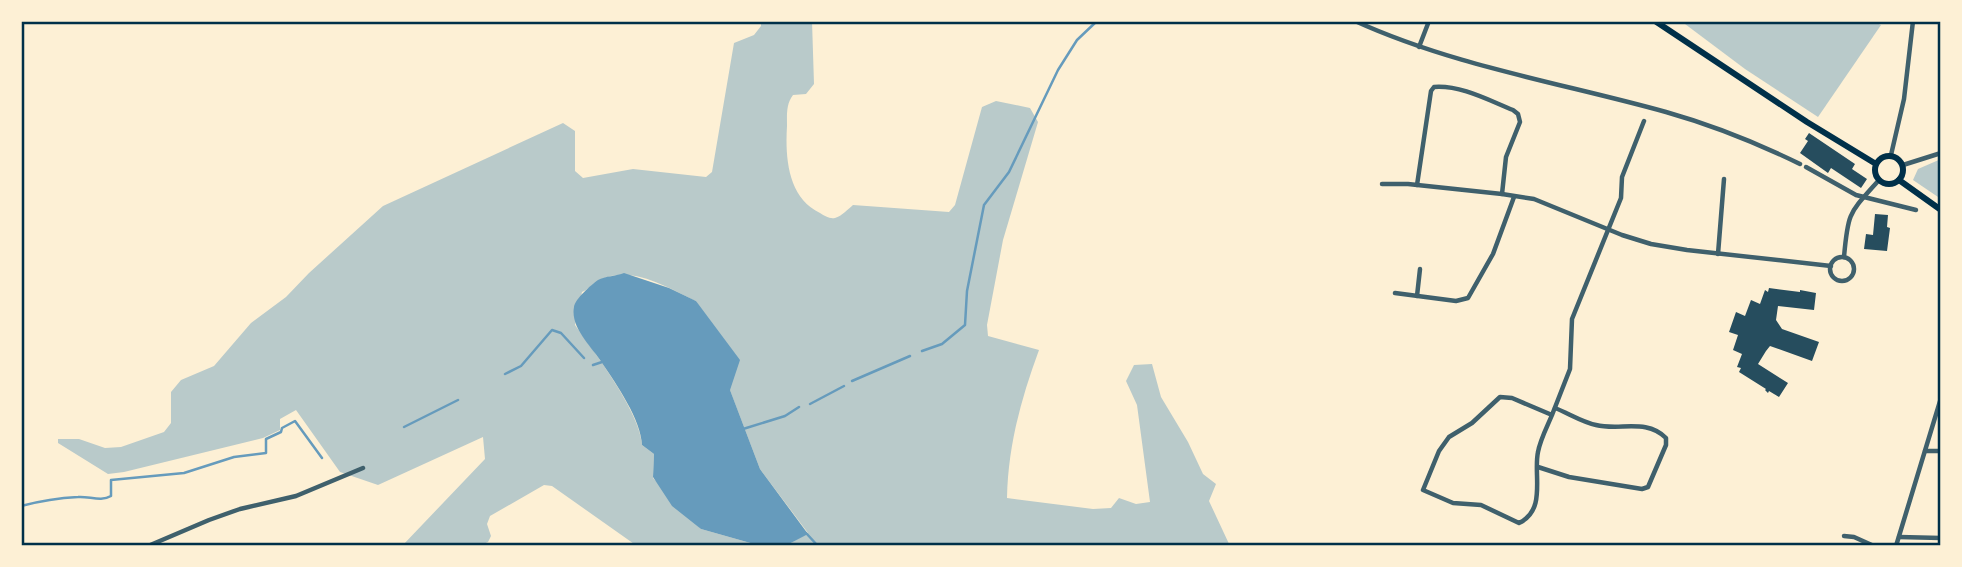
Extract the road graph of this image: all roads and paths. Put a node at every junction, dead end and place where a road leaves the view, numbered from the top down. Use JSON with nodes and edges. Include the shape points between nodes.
{"nodes":[{"id":1,"x":1355,"y":21,"type":"edge"},
{"id":2,"x":1429,"y":21,"type":"edge"},
{"id":3,"x":1655,"y":21,"type":"edge"},
{"id":4,"x":1913,"y":21,"type":"edge"},
{"id":5,"x":1419,"y":47,"type":"junction"},
{"id":6,"x":1644,"y":121,"type":"dead end"},
{"id":7,"x":1941,"y":153,"type":"edge"},
{"id":8,"x":1891,"y":155,"type":"junction"},
{"id":9,"x":1876,"y":163,"type":"junction"},
{"id":10,"x":1800,"y":164,"type":"dead end"},
{"id":11,"x":1903,"y":165,"type":"junction"},
{"id":12,"x":1806,"y":167,"type":"dead end"},
{"id":13,"x":1724,"y":179,"type":"dead end"},
{"id":14,"x":1879,"y":180,"type":"junction"},
{"id":15,"x":1899,"y":180,"type":"junction"},
{"id":16,"x":1382,"y":184,"type":"dead end"},
{"id":17,"x":1417,"y":185,"type":"junction"},
{"id":18,"x":1502,"y":194,"type":"junction"},
{"id":19,"x":1863,"y":196,"type":"junction"},
{"id":20,"x":1514,"y":197,"type":"junction"},
{"id":21,"x":1916,"y":210,"type":"dead end"},
{"id":22,"x":1941,"y":210,"type":"edge"},
{"id":23,"x":1609,"y":230,"type":"junction"},
{"id":24,"x":1718,"y":254,"type":"junction"},
{"id":25,"x":1844,"y":257,"type":"junction"},
{"id":26,"x":1830,"y":265,"type":"junction"},
{"id":27,"x":1420,"y":269,"type":"dead end"},
{"id":28,"x":1395,"y":293,"type":"dead end"},
{"id":29,"x":1417,"y":296,"type":"junction"},
{"id":30,"x":1941,"y":398,"type":"edge"},
{"id":31,"x":1555,"y":408,"type":"junction"},
{"id":32,"x":1552,"y":415,"type":"junction"},
{"id":33,"x":1925,"y":451,"type":"junction"},
{"id":34,"x":1941,"y":451,"type":"edge"},
{"id":35,"x":1538,"y":467,"type":"junction"},
{"id":36,"x":363,"y":468,"type":"dead end"},
{"id":37,"x":1844,"y":536,"type":"dead end"},
{"id":38,"x":1899,"y":537,"type":"junction"},
{"id":39,"x":1941,"y":538,"type":"edge"},
{"id":40,"x":148,"y":546,"type":"edge"},
{"id":41,"x":1874,"y":546,"type":"edge"},
{"id":42,"x":1896,"y":546,"type":"edge"}],
"edges":[{"from":1,"to":5,"type":"street"},
{"from":2,"to":5,"type":"street"},
{"from":3,"to":9,"type":"main road"},
{"from":4,"to":8,"type":"street","via":[[1904,99]]},
{"from":5,"to":10,"type":"street","via":[[1668,113],[1754,142]]},
{"from":6,"to":23,"type":"street","via":[[1622,177],[1621,198]]},
{"from":7,"to":11,"type":"street"},
{"from":8,"to":9,"type":"main road"},
{"from":8,"to":11,"type":"main road"},
{"from":9,"to":14,"type":"main road"},
{"from":11,"to":15,"type":"main road"},
{"from":12,"to":19,"type":"street"},
{"from":13,"to":24,"type":"street"},
{"from":14,"to":15,"type":"main road","via":[[1891,184]]},
{"from":14,"to":19,"type":"street"},
{"from":15,"to":22,"type":"main road"},
{"from":16,"to":17,"type":"street"},
{"from":17,"to":18,"type":"street"},
{"from":17,"to":18,"type":"street","via":[[1430,91],[1438,86],[1463,90],[1518,114],[1520,122],[1506,157]]},
{"from":18,"to":20,"type":"street"},
{"from":19,"to":21,"type":"street"},
{"from":19,"to":25,"type":"street","via":[[1847,225]]},
{"from":20,"to":23,"type":"street","via":[[1534,200]]},
{"from":20,"to":29,"type":"street","via":[[1493,254],[1468,298]]},
{"from":23,"to":24,"type":"street","via":[[1651,244]]},
{"from":23,"to":31,"type":"street","via":[[1572,319],[1570,369]]},
{"from":24,"to":26,"type":"street"},
{"from":25,"to":26,"type":"street"},
{"from":25,"to":26,"type":"street","via":[[1854,266],[1849,279],[1836,279]]},
{"from":27,"to":29,"type":"street"},
{"from":28,"to":29,"type":"street"},
{"from":30,"to":33,"type":"street"},
{"from":31,"to":32,"type":"street"},
{"from":31,"to":35,"type":"street","via":[[1597,426],[1634,425],[1660,432],[1666,445],[1648,487],[1642,489]]},
{"from":32,"to":35,"type":"street","via":[[1537,453]]},
{"from":32,"to":35,"type":"street","via":[[1500,397],[1449,437],[1423,490],[1453,503],[1481,505],[1519,523],[1530,513],[1538,492]]},
{"from":33,"to":34,"type":"street"},
{"from":33,"to":38,"type":"street"},
{"from":36,"to":40,"type":"street","via":[[296,496],[209,520]]},
{"from":37,"to":41,"type":"street"},
{"from":38,"to":39,"type":"street"},
{"from":38,"to":42,"type":"street"}]}
